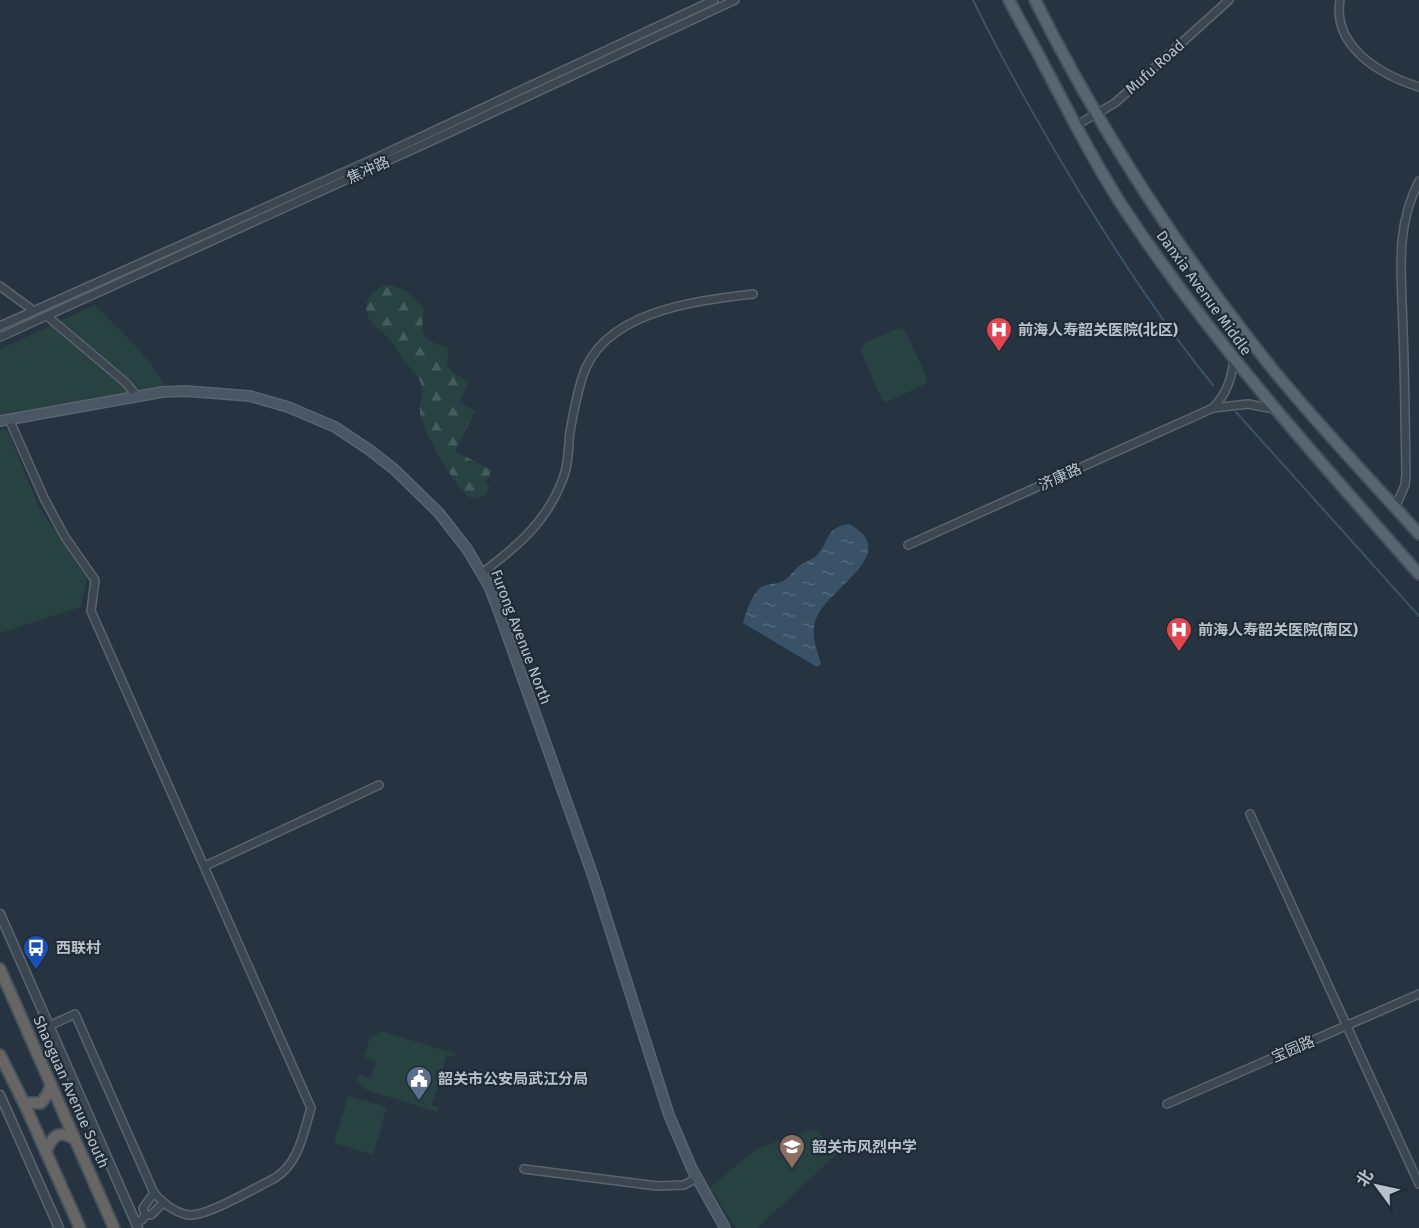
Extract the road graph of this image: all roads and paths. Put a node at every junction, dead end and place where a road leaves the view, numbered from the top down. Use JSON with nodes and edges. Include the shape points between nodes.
{"nodes":[{"id":1,"x":714,"y":0,"type":"edge"},
{"id":2,"x":735,"y":0,"type":"edge"},
{"id":3,"x":1009,"y":0,"type":"edge"},
{"id":4,"x":1035,"y":0,"type":"edge"},
{"id":5,"x":1229,"y":0,"type":"edge"},
{"id":6,"x":1340,"y":0,"type":"edge"},
{"id":7,"x":1419,"y":87,"type":"edge"},
{"id":8,"x":1097,"y":114,"type":"junction"},
{"id":9,"x":1076,"y":126,"type":"junction"},
{"id":10,"x":1419,"y":181,"type":"edge"},
{"id":11,"x":0,"y":286,"type":"edge"},
{"id":12,"x":753,"y":294,"type":"dead end"},
{"id":13,"x":34,"y":311,"type":"junction"},
{"id":14,"x":46,"y":316,"type":"junction"},
{"id":15,"x":0,"y":326,"type":"edge"},
{"id":16,"x":0,"y":337,"type":"edge"},
{"id":17,"x":1234,"y":360,"type":"junction"},
{"id":18,"x":136,"y":395,"type":"junction"},
{"id":19,"x":1213,"y":408,"type":"junction"},
{"id":20,"x":1274,"y":409,"type":"junction"},
{"id":21,"x":5,"y":420,"type":"edge"},
{"id":22,"x":1395,"y":508,"type":"junction"},
{"id":23,"x":1419,"y":534,"type":"edge"},
{"id":24,"x":908,"y":545,"type":"dead end"},
{"id":25,"x":482,"y":573,"type":"junction"},
{"id":26,"x":1419,"y":574,"type":"edge"},
{"id":27,"x":379,"y":785,"type":"dead end"},
{"id":28,"x":1250,"y":814,"type":"dead end"},
{"id":29,"x":205,"y":866,"type":"junction"},
{"id":30,"x":0,"y":914,"type":"edge"},
{"id":31,"x":0,"y":969,"type":"edge"},
{"id":32,"x":1419,"y":994,"type":"edge"},
{"id":33,"x":1348,"y":1025,"type":"junction"},
{"id":34,"x":49,"y":1026,"type":"junction"},
{"id":35,"x":0,"y":1055,"type":"edge"},
{"id":36,"x":51,"y":1085,"type":"junction"},
{"id":37,"x":0,"y":1095,"type":"edge"},
{"id":38,"x":24,"y":1103,"type":"junction"},
{"id":39,"x":1167,"y":1104,"type":"dead end"},
{"id":40,"x":74,"y":1138,"type":"junction"},
{"id":41,"x":46,"y":1151,"type":"junction"},
{"id":42,"x":524,"y":1169,"type":"dead end"},
{"id":43,"x":697,"y":1178,"type":"junction"},
{"id":44,"x":1419,"y":1184,"type":"edge"},
{"id":45,"x":154,"y":1193,"type":"junction"},
{"id":46,"x":163,"y":1203,"type":"junction"},
{"id":47,"x":145,"y":1215,"type":"junction"},
{"id":48,"x":136,"y":1225,"type":"edge"},
{"id":49,"x":60,"y":1228,"type":"edge"},
{"id":50,"x":80,"y":1228,"type":"edge"},
{"id":51,"x":114,"y":1228,"type":"edge"},
{"id":52,"x":725,"y":1228,"type":"edge"}],
"edges":[{"from":1,"to":13,"type":"street","name":"焦冲路"},
{"from":2,"to":14,"type":"street","name":"焦冲路"},
{"from":3,"to":9,"type":"main road","name":"Danxia Avenue Middle"},
{"from":4,"to":8,"type":"main road","name":"Danxia Avenue Middle"},
{"from":5,"to":8,"type":"street","name":"Mufu Road","via":[[1115,103]]},
{"from":6,"to":7,"type":"street","via":[[1339,18],[1355,50],[1394,79]]},
{"from":8,"to":9,"type":"street","name":"Mufu Road"},
{"from":8,"to":22,"type":"main road","name":"Danxia Avenue Middle","via":[[1144,191],[1245,333]]},
{"from":9,"to":17,"type":"main road","name":"Danxia Avenue Middle","via":[[1123,206]]},
{"from":10,"to":22,"type":"street","via":[[1404,218],[1401,238],[1406,474]]},
{"from":11,"to":13,"type":"street"},
{"from":12,"to":25,"type":"street","via":[[665,309],[641,318],[602,344],[583,377],[571,427],[568,461],[553,501],[523,541]]},
{"from":13,"to":15,"type":"street","name":"焦冲路"},
{"from":14,"to":16,"type":"street","name":"焦冲路"},
{"from":14,"to":18,"type":"street"},
{"from":17,"to":19,"type":"street","via":[[1226,392]]},
{"from":17,"to":20,"type":"main road","name":"Danxia Avenue Middle"},
{"from":18,"to":21,"type":"main road","name":"Furong Avenue North"},
{"from":18,"to":25,"type":"main road","name":"Furong Avenue North","via":[[185,391],[250,396],[335,427],[371,451],[423,496],[454,530]]},
{"from":19,"to":20,"type":"street","name":"济康路","via":[[1248,405]]},
{"from":19,"to":24,"type":"street","name":"济康路"},
{"from":20,"to":26,"type":"main road","name":"Danxia Avenue Middle"},
{"from":21,"to":29,"type":"street","via":[[65,537],[95,580],[91,611]]},
{"from":22,"to":23,"type":"main road","name":"Danxia Avenue Middle"},
{"from":25,"to":43,"type":"main road","name":"Furong Avenue North","via":[[593,876],[669,1115]]},
{"from":27,"to":29,"type":"street"},
{"from":28,"to":33,"type":"street"},
{"from":29,"to":46,"type":"street","via":[[311,1108],[292,1164],[280,1175],[206,1212],[188,1215]]},
{"from":30,"to":34,"type":"street"},
{"from":31,"to":36,"type":"highway","name":"Shaoguan Avenue South"},
{"from":32,"to":33,"type":"street","name":"宝园路"},
{"from":33,"to":39,"type":"street","name":"宝园路"},
{"from":33,"to":44,"type":"street"},
{"from":34,"to":45,"type":"street","via":[[75,1014]]},
{"from":34,"to":48,"type":"street"},
{"from":35,"to":38,"type":"highway"},
{"from":36,"to":38,"type":"highway","via":[[40,1103]]},
{"from":36,"to":40,"type":"highway","name":"Shaoguan Avenue South"},
{"from":37,"to":49,"type":"street"},
{"from":38,"to":41,"type":"highway"},
{"from":40,"to":41,"type":"highway","via":[[57,1134]]},
{"from":40,"to":51,"type":"highway","name":"Shaoguan Avenue South"},
{"from":41,"to":50,"type":"highway"},
{"from":42,"to":43,"type":"street","via":[[657,1186],[684,1185]]},
{"from":43,"to":52,"type":"main road","name":"Furong Avenue North"},
{"from":45,"to":46,"type":"street"},
{"from":45,"to":47,"type":"street","via":[[143,1208]]},
{"from":46,"to":47,"type":"street","via":[[151,1215]]},
{"from":47,"to":48,"type":"street"}]}
